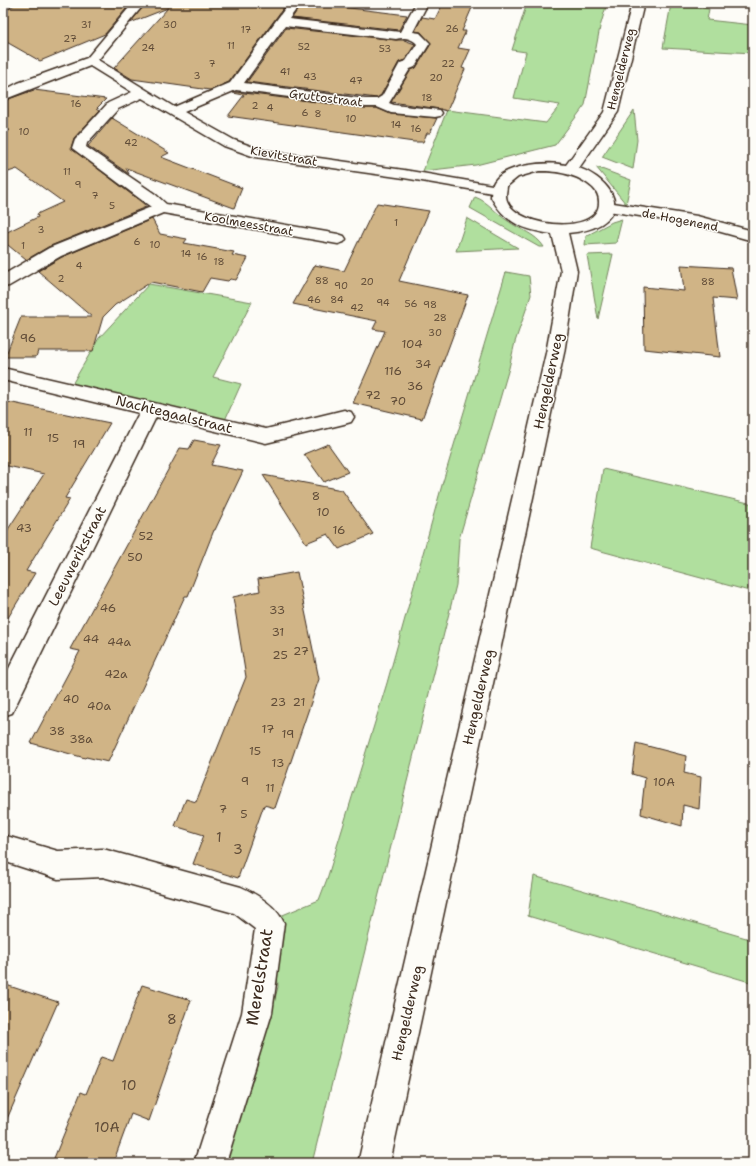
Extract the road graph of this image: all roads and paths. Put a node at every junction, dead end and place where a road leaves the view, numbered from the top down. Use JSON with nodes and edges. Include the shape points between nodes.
{"nodes":[{"id":1,"x":139,"y":3,"type":"edge"},
{"id":2,"x":295,"y":3,"type":"edge"},
{"id":3,"x":422,"y":3,"type":"edge"},
{"id":4,"x":638,"y":3,"type":"edge"},
{"id":5,"x":282,"y":22,"type":"junction"},
{"id":6,"x":396,"y":36,"type":"dead end"},
{"id":7,"x":91,"y":61,"type":"junction"},
{"id":8,"x":235,"y":86,"type":"junction"},
{"id":9,"x":142,"y":93,"type":"junction"},
{"id":10,"x":3,"y":96,"type":"edge"},
{"id":11,"x":380,"y":102,"type":"junction"},
{"id":12,"x":173,"y":112,"type":"junction"},
{"id":13,"x":435,"y":113,"type":"dead end"},
{"id":14,"x":570,"y":170,"type":"junction"},
{"id":15,"x":498,"y":190,"type":"junction"},
{"id":16,"x":607,"y":207,"type":"junction"},
{"id":17,"x":161,"y":208,"type":"junction"},
{"id":18,"x":559,"y":230,"type":"junction"},
{"id":19,"x":753,"y":236,"type":"edge"},
{"id":20,"x":338,"y":239,"type":"dead end"},
{"id":21,"x":3,"y":282,"type":"edge"},
{"id":22,"x":3,"y":374,"type":"edge"},
{"id":23,"x":151,"y":408,"type":"junction"},
{"id":24,"x":344,"y":417,"type":"dead end"},
{"id":25,"x":3,"y":705,"type":"edge"},
{"id":26,"x":3,"y":848,"type":"edge"},
{"id":27,"x":210,"y":1163,"type":"edge"},
{"id":28,"x":374,"y":1163,"type":"edge"}],
"edges":[{"from":1,"to":7,"type":"street"},
{"from":2,"to":5,"type":"street"},
{"from":3,"to":11,"type":"street","name":"Gruttostraat","via":[[405,35],[416,36],[424,43],[411,64],[405,66],[387,98]]},
{"from":4,"to":14,"type":"street","name":"Hengelderweg","via":[[611,112]]},
{"from":5,"to":6,"type":"street"},
{"from":5,"to":8,"type":"street"},
{"from":7,"to":9,"type":"street","name":"Kievitstraat"},
{"from":7,"to":10,"type":"street"},
{"from":8,"to":11,"type":"street","name":"Gruttostraat","via":[[365,103]]},
{"from":8,"to":12,"type":"street"},
{"from":9,"to":12,"type":"street","name":"Kievitstraat"},
{"from":9,"to":17,"type":"street","via":[[113,106],[80,142],[79,148],[150,197]]},
{"from":11,"to":13,"type":"street","via":[[391,109]]},
{"from":12,"to":15,"type":"street","name":"Kievitstraat","via":[[229,143],[260,154]]},
{"from":14,"to":15,"type":"street","via":[[554,167],[524,170],[512,175]]},
{"from":14,"to":16,"type":"street","via":[[589,178],[602,189]]},
{"from":15,"to":18,"type":"street","via":[[498,200],[513,217],[526,224]]},
{"from":16,"to":18,"type":"street","via":[[596,221],[573,229]]},
{"from":16,"to":19,"type":"street","name":"de Hogenend","via":[[697,221]]},
{"from":17,"to":20,"type":"street","name":"Koolmeesstraat"},
{"from":17,"to":21,"type":"street","via":[[55,252]]},
{"from":18,"to":28,"type":"street","name":"Hengelderweg","via":[[569,272],[555,353]]},
{"from":22,"to":23,"type":"street","name":"Nachtegaalstraat"},
{"from":23,"to":24,"type":"street","name":"Nachtegaalstraat","via":[[266,436]]},
{"from":23,"to":25,"type":"street","name":"Leeuwerikstraat"},
{"from":26,"to":27,"type":"street","name":"Merelstraat","via":[[58,865],[103,863],[241,901],[270,924],[257,1013]]}]}
